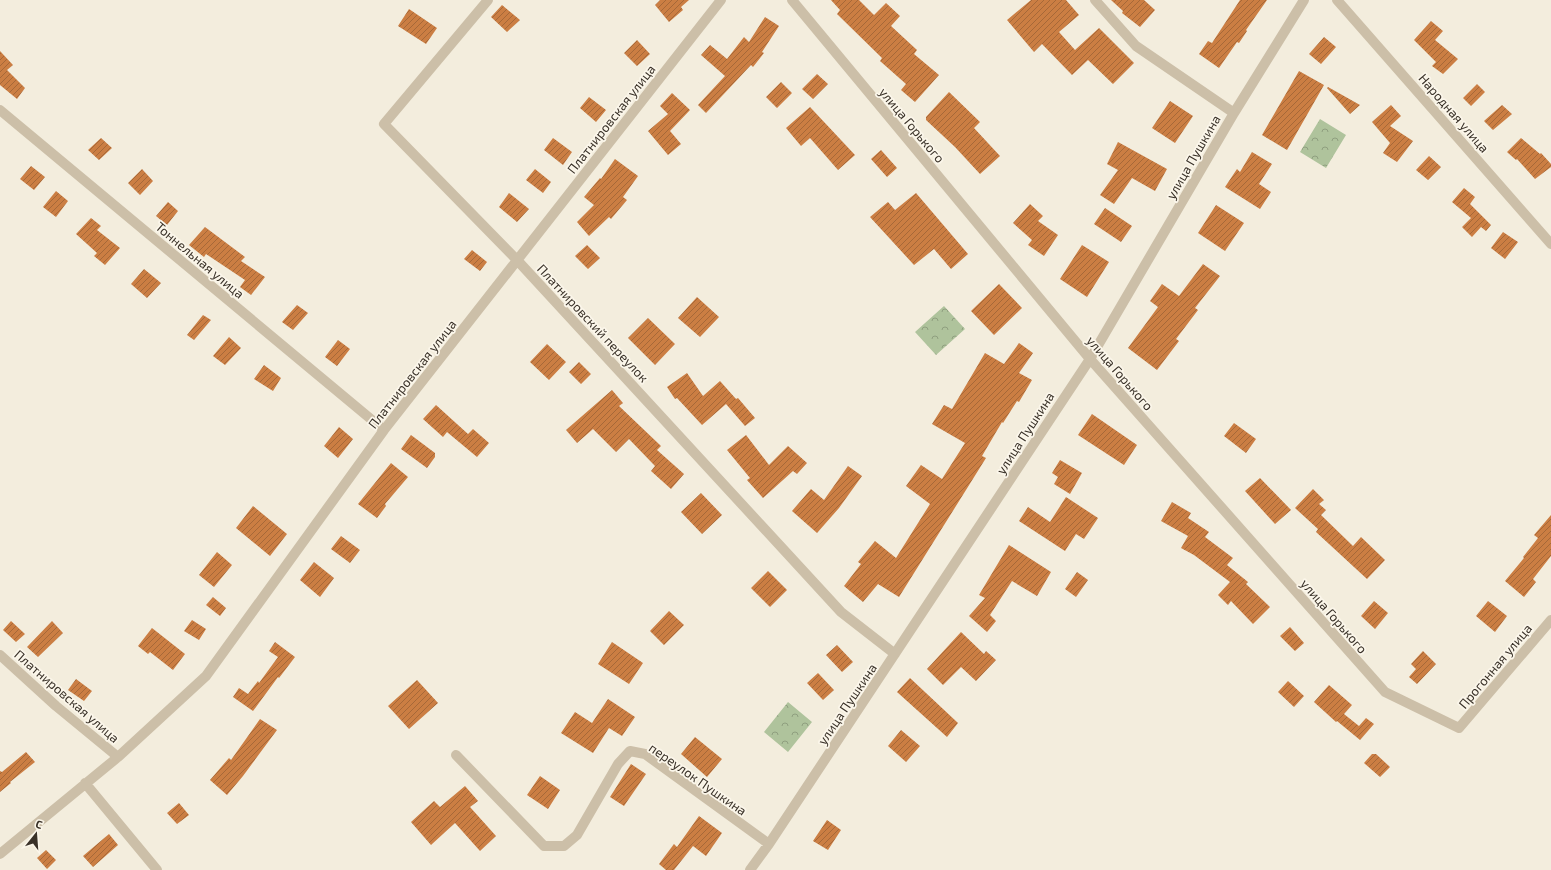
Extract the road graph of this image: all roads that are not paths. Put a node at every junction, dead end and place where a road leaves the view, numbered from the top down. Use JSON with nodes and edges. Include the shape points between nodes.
{"nodes":[{"id":1,"x":488,"y":0,"type":"edge"},
{"id":2,"x":721,"y":0,"type":"edge"},
{"id":3,"x":792,"y":0,"type":"edge"},
{"id":4,"x":1095,"y":0,"type":"edge"},
{"id":5,"x":1304,"y":0,"type":"edge"},
{"id":6,"x":1337,"y":0,"type":"edge"},
{"id":7,"x":0,"y":110,"type":"edge"},
{"id":8,"x":1234,"y":113,"type":"junction"},
{"id":9,"x":1551,"y":244,"type":"edge"},
{"id":10,"x":517,"y":260,"type":"junction"},
{"id":11,"x":1090,"y":359,"type":"junction"},
{"id":12,"x":384,"y":430,"type":"junction"},
{"id":13,"x":1551,"y":620,"type":"edge"},
{"id":14,"x":895,"y":654,"type":"junction"},
{"id":15,"x":0,"y":655,"type":"edge"},
{"id":16,"x":1459,"y":728,"type":"joint"},
{"id":17,"x":456,"y":754,"type":"dead end"},
{"id":18,"x":118,"y":757,"type":"junction"},
{"id":19,"x":85,"y":784,"type":"junction"},
{"id":20,"x":769,"y":844,"type":"junction"},
{"id":21,"x":0,"y":854,"type":"edge"},
{"id":22,"x":157,"y":870,"type":"edge"},
{"id":23,"x":750,"y":870,"type":"edge"}],
"edges":[{"from":1,"to":10,"type":"street","name":"Платнировский переулок","via":[[384,124]]},
{"from":2,"to":10,"type":"street","name":"Платнировская улица"},
{"from":3,"to":11,"type":"street","name":"улица Горького"},
{"from":4,"to":8,"type":"street","via":[[1136,46]]},
{"from":5,"to":8,"type":"street","name":"улица Пушкина"},
{"from":6,"to":9,"type":"street","name":"Народная улица"},
{"from":7,"to":12,"type":"street","name":"Тоннельная улица"},
{"from":8,"to":11,"type":"street","name":"улица Пушкина"},
{"from":10,"to":12,"type":"street","name":"Платнировская улица"},
{"from":10,"to":14,"type":"street","name":"Платнировский переулок","via":[[841,612]]},
{"from":11,"to":14,"type":"street","name":"улица Пушкина"},
{"from":11,"to":16,"type":"street","name":"улица Горького","via":[[1385,692]]},
{"from":12,"to":18,"type":"street","name":"Платнировская улица","via":[[206,676]]},
{"from":13,"to":16,"type":"street","name":"Прогонная улица"},
{"from":14,"to":20,"type":"street","name":"улица Пушкина"},
{"from":15,"to":18,"type":"street","name":"Платнировская улица"},
{"from":17,"to":20,"type":"street","name":"переулок Пушкина","via":[[544,846],[564,846],[577,835],[618,764],[630,751],[645,754]]},
{"from":18,"to":19,"type":"street","name":"Платнировская улица"},
{"from":19,"to":21,"type":"street","name":"Платнировская улица"},
{"from":19,"to":22,"type":"street"},
{"from":20,"to":23,"type":"street","name":"улица Пушкина"}]}
